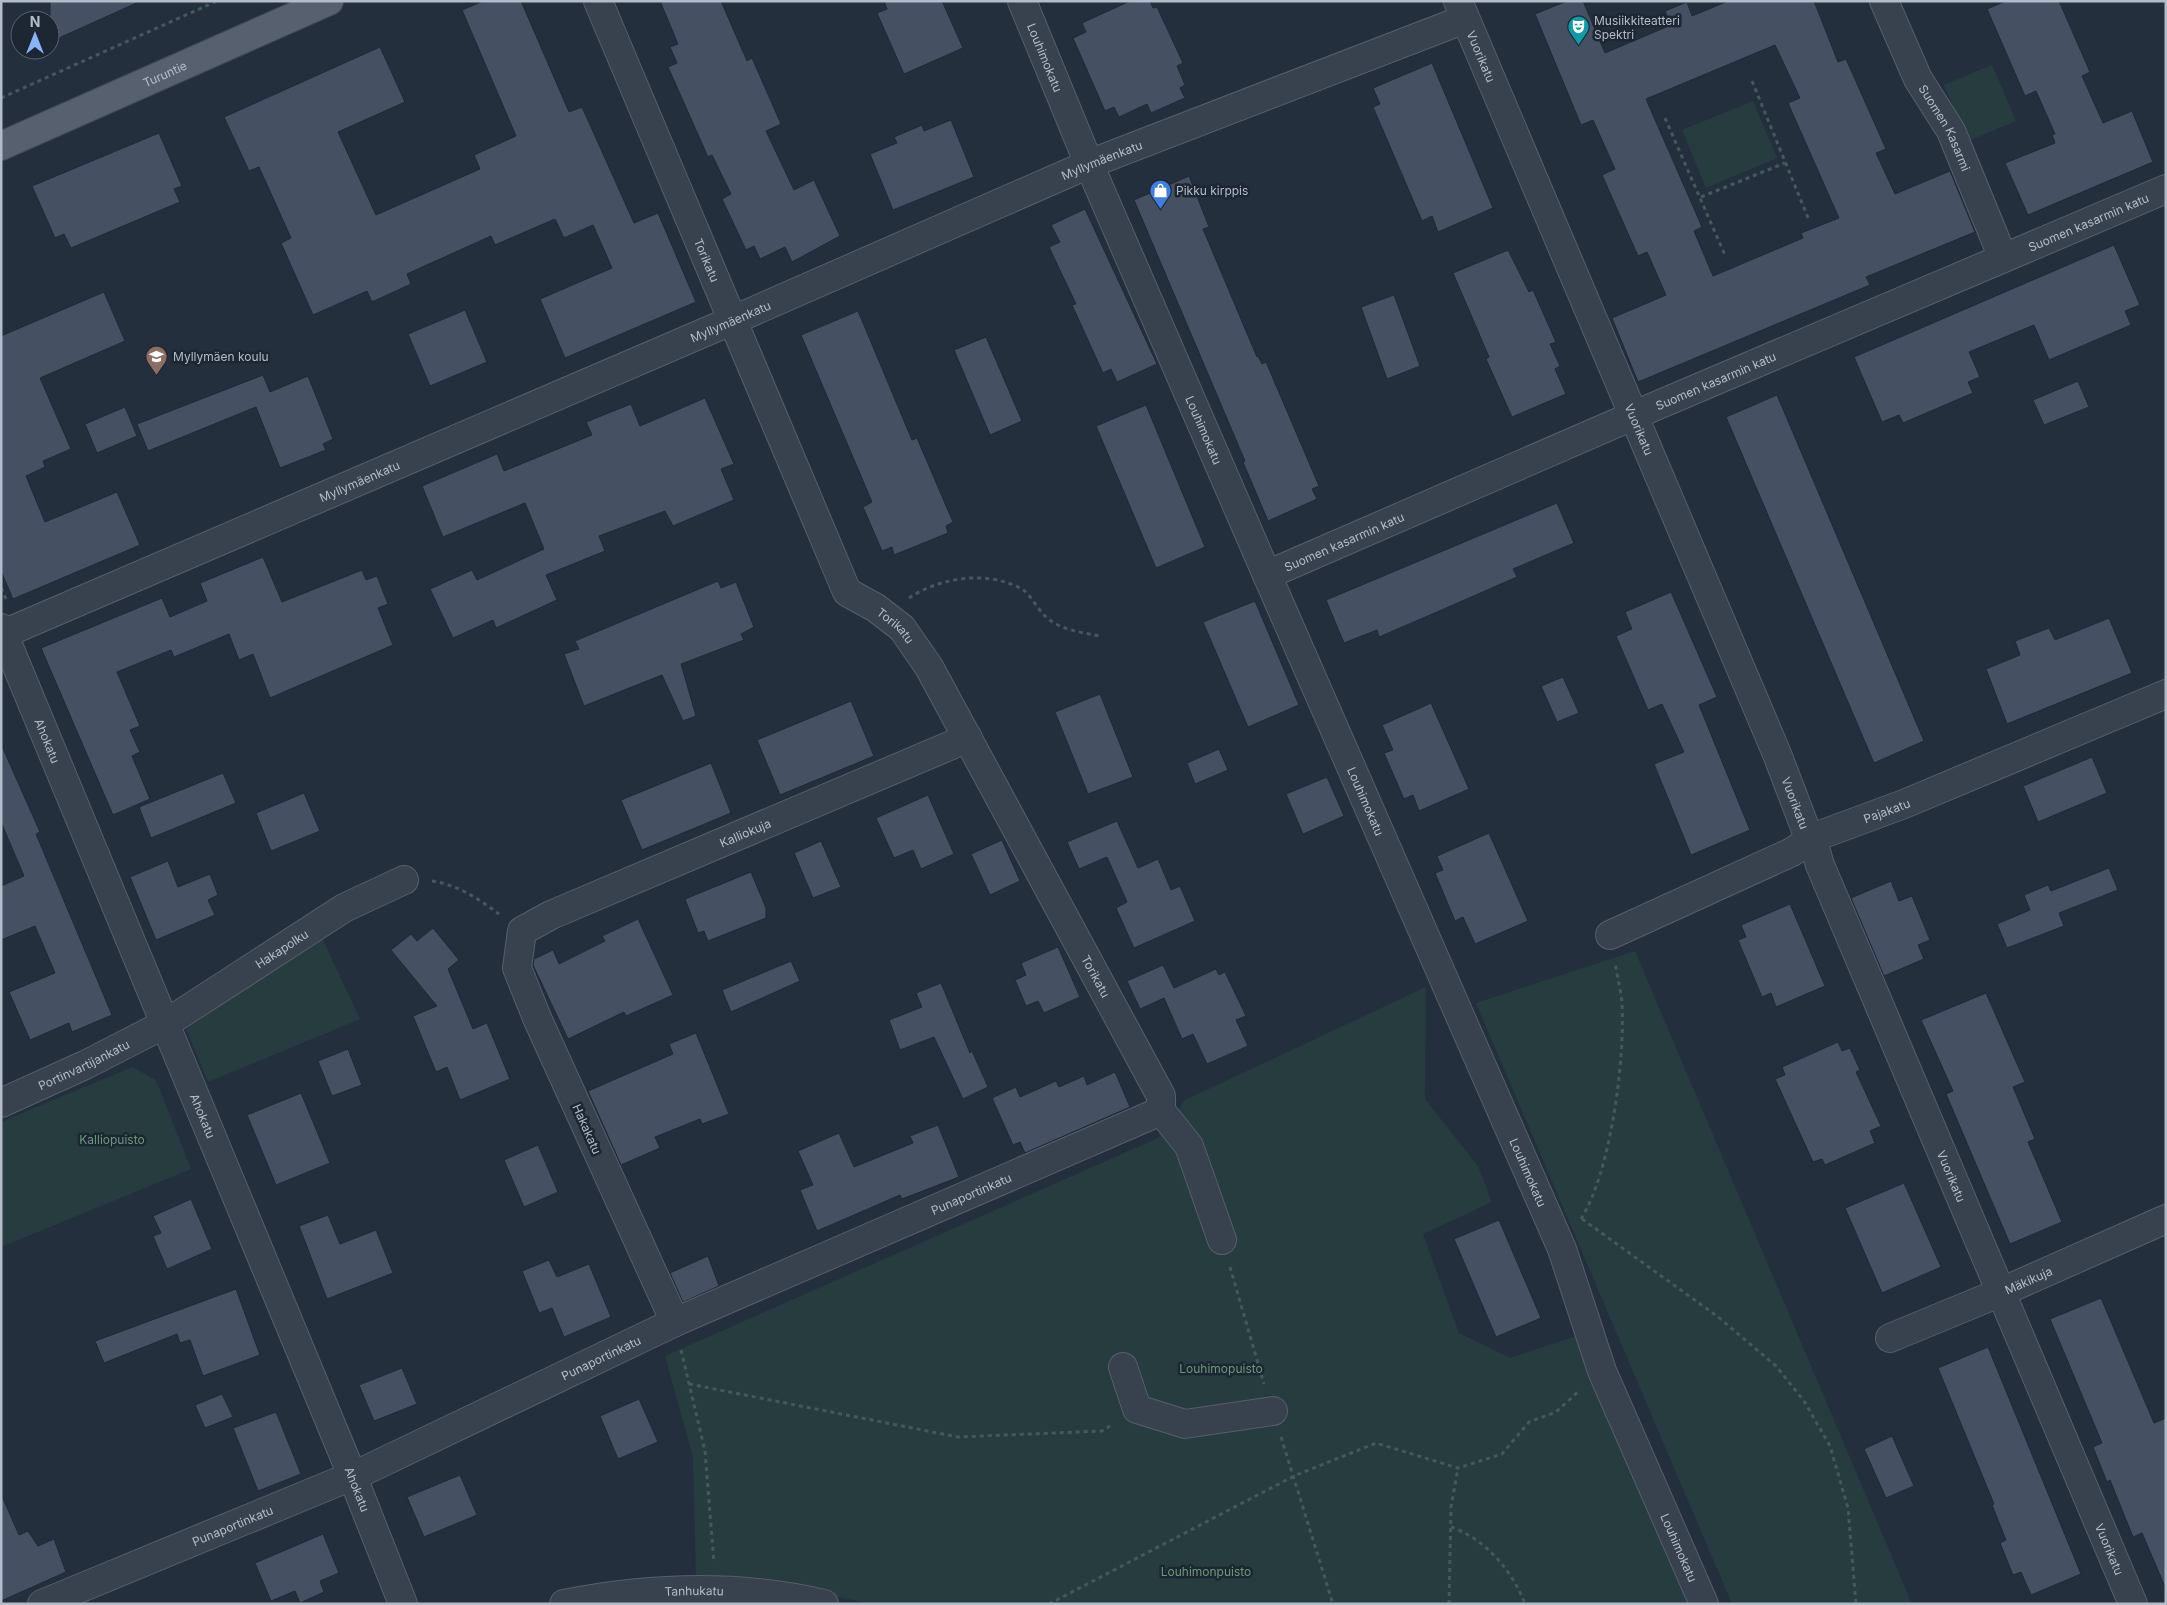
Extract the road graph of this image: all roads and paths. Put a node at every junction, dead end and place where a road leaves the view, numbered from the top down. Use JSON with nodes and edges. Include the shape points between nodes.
{"nodes":[{"id":1,"x":218,"y":1,"type":"edge"},
{"id":2,"x":329,"y":1,"type":"edge"},
{"id":3,"x":598,"y":1,"type":"edge"},
{"id":4,"x":1022,"y":1,"type":"edge"},
{"id":5,"x":1884,"y":1,"type":"edge"},
{"id":6,"x":1461,"y":10,"type":"edge"},
{"id":7,"x":1752,"y":80,"type":"dead end"},
{"id":8,"x":1,"y":98,"type":"edge"},
{"id":9,"x":1665,"y":118,"type":"dead end"},
{"id":10,"x":1,"y":146,"type":"edge"},
{"id":11,"x":1785,"y":163,"type":"junction"},
{"id":12,"x":1089,"y":164,"type":"junction"},
{"id":13,"x":2166,"y":189,"type":"edge"},
{"id":14,"x":1701,"y":198,"type":"junction"},
{"id":15,"x":1809,"y":220,"type":"dead end"},
{"id":16,"x":1725,"y":255,"type":"dead end"},
{"id":17,"x":2003,"y":258,"type":"junction"},
{"id":18,"x":731,"y":321,"type":"junction"},
{"id":19,"x":1632,"y":417,"type":"junction"},
{"id":20,"x":1267,"y":575,"type":"junction"},
{"id":21,"x":884,"y":614,"type":"junction"},
{"id":22,"x":2,"y":632,"type":"edge"},
{"id":23,"x":1100,"y":636,"type":"dead end"},
{"id":24,"x":2166,"y":694,"type":"edge"},
{"id":25,"x":968,"y":738,"type":"junction"},
{"id":26,"x":1812,"y":838,"type":"junction"},
{"id":27,"x":404,"y":880,"type":"joint"},
{"id":28,"x":522,"y":931,"type":"junction"},
{"id":29,"x":1610,"y":935,"type":"joint"},
{"id":30,"x":164,"y":1024,"type":"junction"},
{"id":31,"x":1,"y":1102,"type":"edge"},
{"id":32,"x":1161,"y":1111,"type":"junction"},
{"id":33,"x":1581,"y":1218,"type":"junction"},
{"id":34,"x":2166,"y":1220,"type":"edge"},
{"id":35,"x":1222,"y":1240,"type":"dead end"},
{"id":36,"x":1562,"y":1249,"type":"junction"},
{"id":37,"x":1999,"y":1293,"type":"junction"},
{"id":38,"x":675,"y":1322,"type":"junction"},
{"id":39,"x":1890,"y":1338,"type":"dead end"},
{"id":40,"x":1123,"y":1367,"type":"dead end"},
{"id":41,"x":1602,"y":1371,"type":"junction"},
{"id":42,"x":689,"y":1384,"type":"junction"},
{"id":43,"x":1137,"y":1409,"type":"junction"},
{"id":44,"x":1273,"y":1411,"type":"dead end"},
{"id":45,"x":1458,"y":1468,"type":"junction"},
{"id":46,"x":352,"y":1475,"type":"junction"},
{"id":47,"x":1451,"y":1527,"type":"junction"},
{"id":48,"x":716,"y":1589,"type":"junction"},
{"id":49,"x":42,"y":1604,"type":"edge"},
{"id":50,"x":403,"y":1604,"type":"edge"},
{"id":51,"x":564,"y":1604,"type":"edge"},
{"id":52,"x":824,"y":1604,"type":"edge"},
{"id":53,"x":1049,"y":1604,"type":"edge"},
{"id":54,"x":1450,"y":1604,"type":"edge"},
{"id":55,"x":1525,"y":1604,"type":"edge"},
{"id":56,"x":1704,"y":1604,"type":"edge"},
{"id":57,"x":1856,"y":1604,"type":"edge"},
{"id":58,"x":2133,"y":1604,"type":"edge"}],
"edges":[{"from":1,"to":8,"type":"path"},
{"from":2,"to":10,"type":"main road","name":"Turuntie"},
{"from":3,"to":18,"type":"street","name":"Torikatu","via":[[726,302]]},
{"from":4,"to":12,"type":"street","name":"Louhimokatu"},
{"from":5,"to":17,"type":"street","name":"Suomen Kasarmi","via":[[1918,78],[1951,131]]},
{"from":6,"to":12,"type":"street","name":"Myllymäenkatu"},
{"from":6,"to":19,"type":"street","name":"Vuorikatu"},
{"from":7,"to":11,"type":"path"},
{"from":9,"to":14,"type":"path"},
{"from":11,"to":14,"type":"path"},
{"from":11,"to":15,"type":"path"},
{"from":12,"to":18,"type":"street","name":"Myllymäenkatu"},
{"from":12,"to":20,"type":"street","name":"Louhimokatu"},
{"from":13,"to":17,"type":"street","name":"Suomen kasarmin katu"},
{"from":14,"to":16,"type":"path"},
{"from":17,"to":19,"type":"street","name":"Suomen kasarmin katu"},
{"from":18,"to":21,"type":"street","name":"Torikatu","via":[[847,592]]},
{"from":18,"to":22,"type":"street","name":"Myllymäenkatu"},
{"from":19,"to":20,"type":"street","name":"Suomen kasarmin katu"},
{"from":19,"to":26,"type":"street","name":"Vuorikatu"},
{"from":20,"to":36,"type":"street","name":"Louhimokatu"},
{"from":21,"to":23,"type":"path","via":[[921,590],[947,580],[987,578],[1023,589],[1045,616],[1069,631]]},
{"from":21,"to":25,"type":"street","name":"Torikatu","via":[[902,628],[929,667]]},
{"from":22,"to":30,"type":"street","name":"Ahokatu"},
{"from":24,"to":26,"type":"street","name":"Pajakatu","via":[[1904,804]]},
{"from":25,"to":28,"type":"street","name":"Kalliokuja","via":[[551,915]]},
{"from":25,"to":32,"type":"street","name":"Torikatu","via":[[1161,1096]]},
{"from":26,"to":29,"type":"street","name":"Pajakatu","via":[[1792,852]]},
{"from":26,"to":37,"type":"street","name":"Vuorikatu","via":[[1820,866]]},
{"from":27,"to":28,"type":"path","via":[[426,880],[454,887],[476,897]]},
{"from":27,"to":30,"type":"street","name":"Hakapolku","via":[[344,908]]},
{"from":28,"to":38,"type":"street","name":"Hakakatu","via":[[517,968]]},
{"from":29,"to":33,"type":"path","via":[[1622,1003],[1620,1078],[1608,1142],[1590,1205]]},
{"from":30,"to":31,"type":"street","name":"Portinvartijankatu","via":[[85,1065]]},
{"from":30,"to":46,"type":"street","name":"Ahokatu"},
{"from":32,"to":35,"type":"street","name":"Torikatu","via":[[1189,1146]]},
{"from":32,"to":38,"type":"street","name":"Punaportinkatu"},
{"from":33,"to":36,"type":"path"},
{"from":33,"to":57,"type":"path","via":[[1717,1316],[1776,1366],[1804,1401],[1830,1446],[1848,1508]]},
{"from":34,"to":37,"type":"street","name":"Mäkikuja"},
{"from":36,"to":41,"type":"street","name":"Louhimokatu"},
{"from":37,"to":39,"type":"street","name":"Mäkikuja"},
{"from":37,"to":58,"type":"street","name":"Vuorikatu"},
{"from":38,"to":42,"type":"path"},
{"from":38,"to":46,"type":"street","name":"Punaportinkatu"},
{"from":40,"to":43,"type":"street"},
{"from":41,"to":45,"type":"path","via":[[1556,1412],[1529,1422],[1502,1454]]},
{"from":41,"to":56,"type":"street","name":"Louhimokatu"},
{"from":42,"to":43,"type":"path","via":[[958,1437],[1102,1431]]},
{"from":42,"to":48,"type":"path","via":[[705,1451]]},
{"from":43,"to":44,"type":"street","via":[[1185,1424]]},
{"from":45,"to":47,"type":"path"},
{"from":45,"to":53,"type":"path","via":[[1376,1443],[1294,1476]]},
{"from":46,"to":49,"type":"street","name":"Punaportinkatu"},
{"from":46,"to":50,"type":"street","name":"Ahokatu"},
{"from":47,"to":54,"type":"path"},
{"from":47,"to":55,"type":"path","via":[[1466,1532],[1488,1547]]},
{"from":48,"to":51,"type":"street","name":"Tanhukatu","via":[[594,1598]]},
{"from":48,"to":52,"type":"street","name":"Tanhukatu","via":[[789,1596]]}]}
